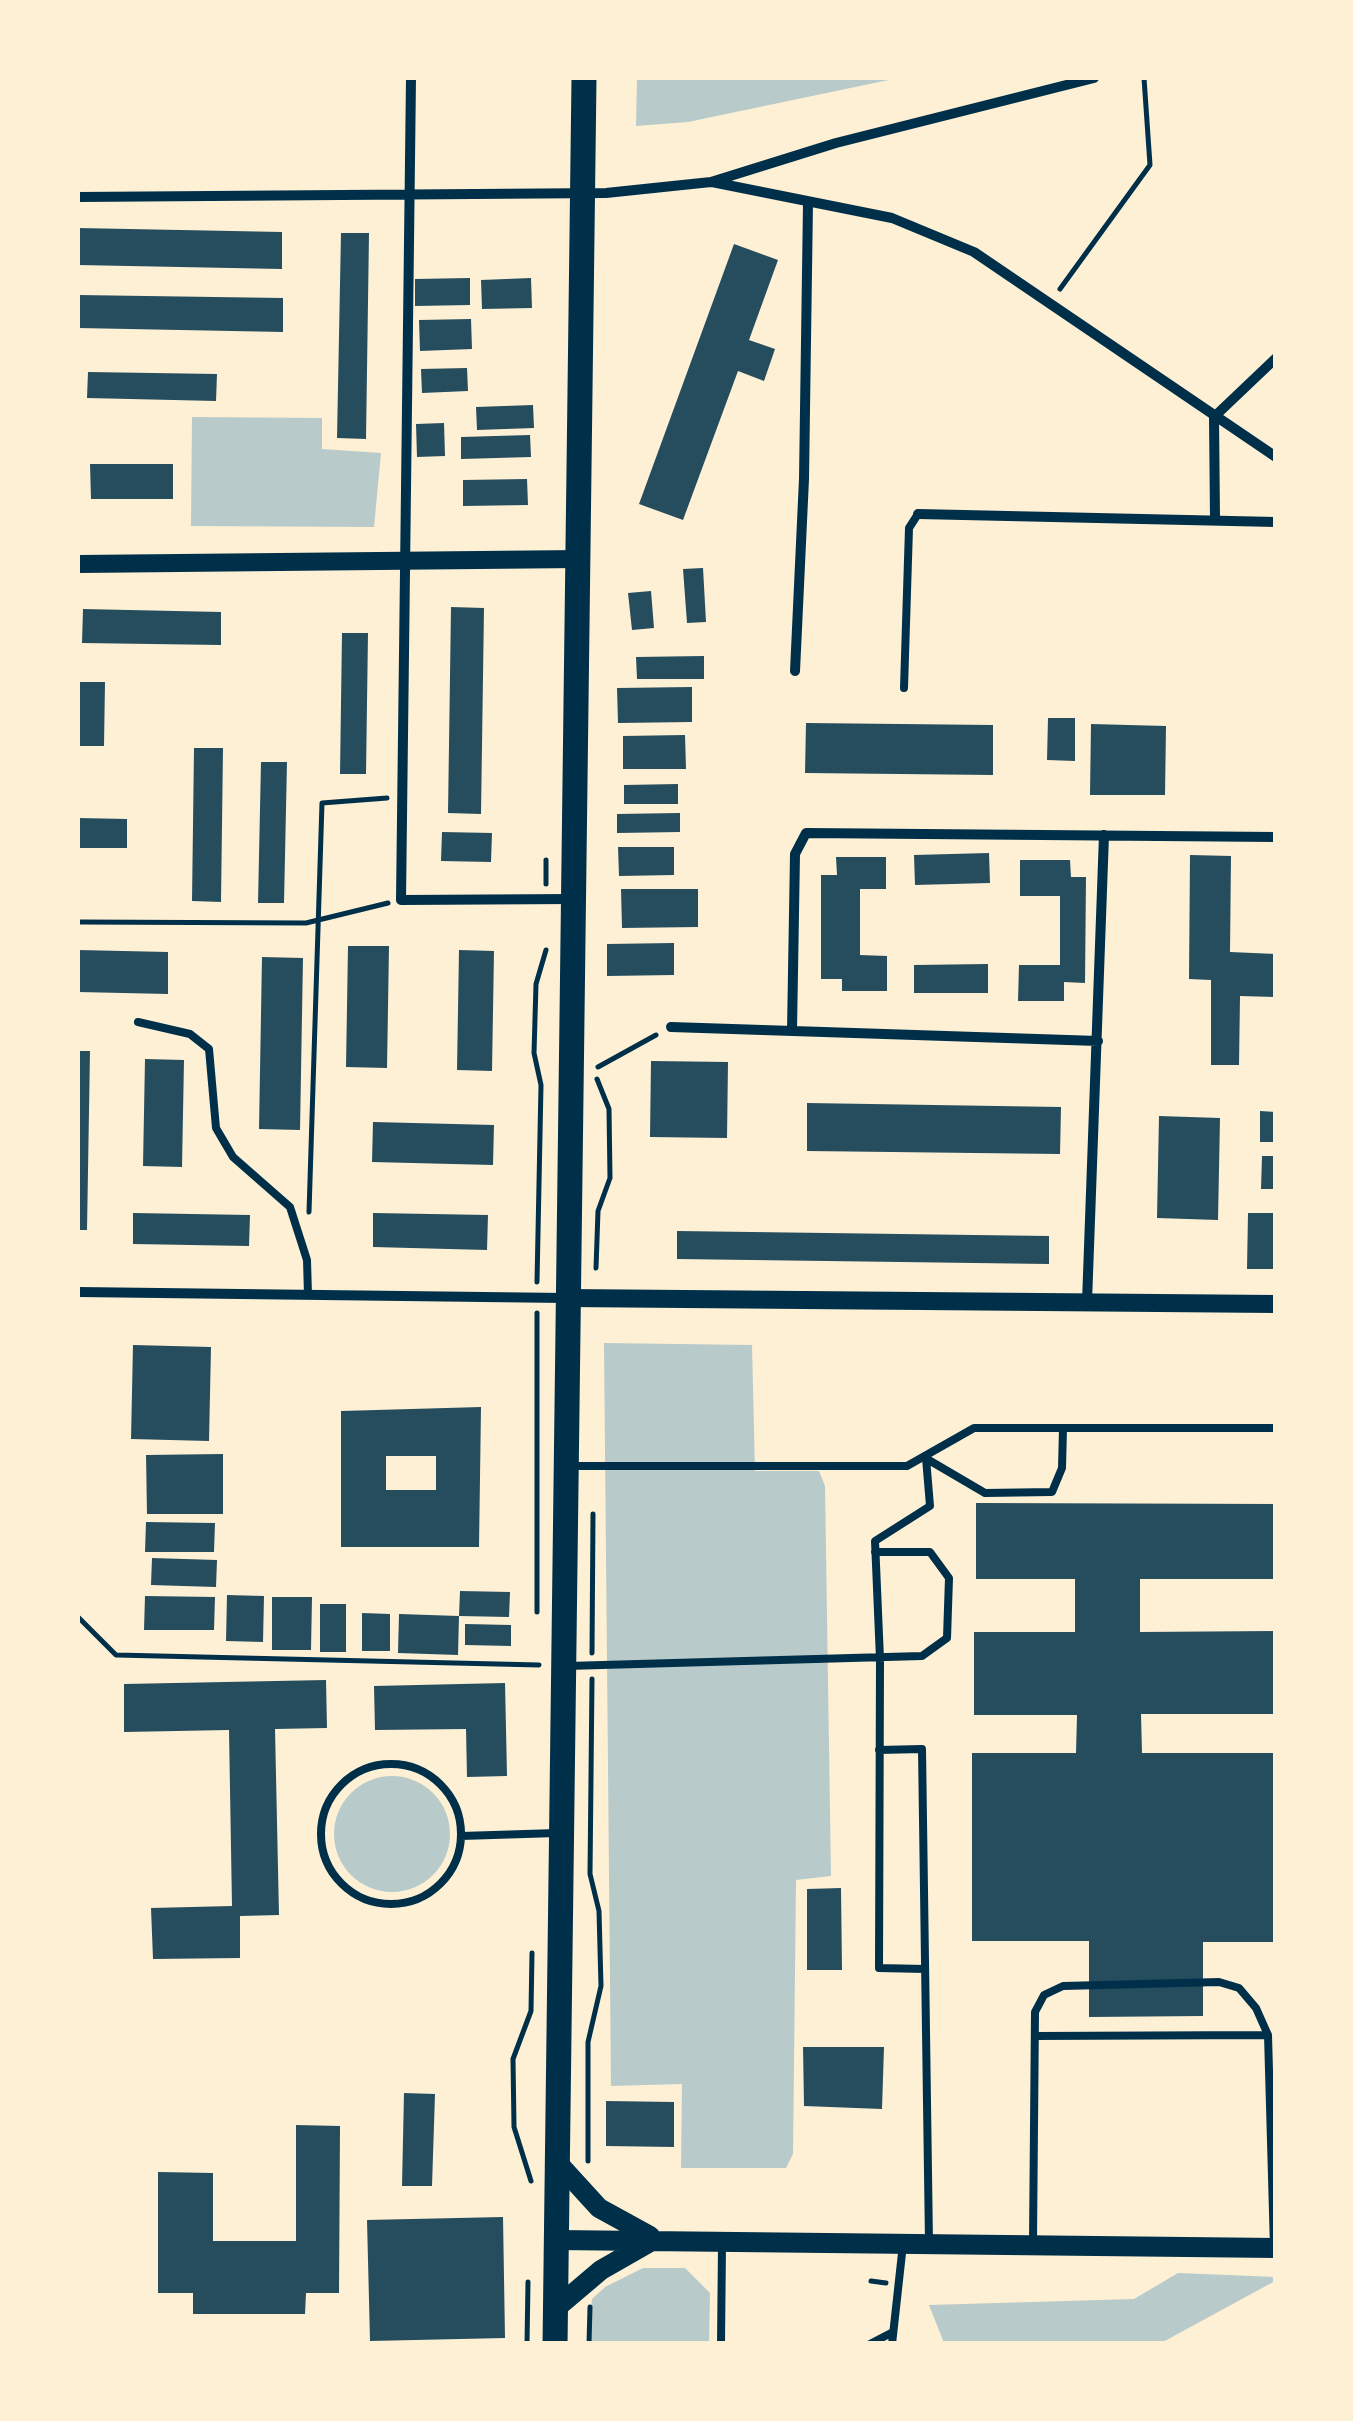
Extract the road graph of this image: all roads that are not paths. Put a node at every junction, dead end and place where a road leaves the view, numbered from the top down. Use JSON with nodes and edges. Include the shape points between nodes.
{"nodes":[{"id":1,"x":411,"y":78,"type":"edge"},
{"id":2,"x":584,"y":78,"type":"edge"},
{"id":3,"x":1094,"y":78,"type":"edge"},
{"id":4,"x":711,"y":182,"type":"junction"},
{"id":5,"x":582,"y":193,"type":"junction"},
{"id":6,"x":410,"y":196,"type":"junction"},
{"id":7,"x":78,"y":198,"type":"edge"},
{"id":8,"x":808,"y":203,"type":"junction"},
{"id":9,"x":1276,"y":358,"type":"edge"},
{"id":10,"x":1214,"y":417,"type":"junction"},
{"id":11,"x":1276,"y":457,"type":"edge"},
{"id":12,"x":918,"y":514,"type":"joint"},
{"id":13,"x":1216,"y":518,"type":"junction"},
{"id":14,"x":1276,"y":522,"type":"edge"},
{"id":15,"x":580,"y":559,"type":"junction"},
{"id":16,"x":78,"y":564,"type":"edge"},
{"id":17,"x":405,"y":564,"type":"junction"},
{"id":18,"x":795,"y":671,"type":"dead end"},
{"id":19,"x":904,"y":688,"type":"dead end"},
{"id":20,"x":1104,"y":835,"type":"junction"},
{"id":21,"x":1276,"y":837,"type":"edge"},
{"id":22,"x":576,"y":899,"type":"junction"},
{"id":23,"x":138,"y":1022,"type":"dead end"},
{"id":24,"x":671,"y":1027,"type":"road end"},
{"id":25,"x":792,"y":1030,"type":"junction"},
{"id":26,"x":1098,"y":1041,"type":"junction"},
{"id":27,"x":78,"y":1292,"type":"edge"},
{"id":28,"x":308,"y":1294,"type":"junction"},
{"id":29,"x":566,"y":1298,"type":"junction"},
{"id":30,"x":1088,"y":1302,"type":"junction"},
{"id":31,"x":1276,"y":1304,"type":"edge"},
{"id":32,"x":1063,"y":1428,"type":"junction"},
{"id":33,"x":1276,"y":1428,"type":"edge"},
{"id":34,"x":926,"y":1458,"type":"junction"},
{"id":35,"x":565,"y":1466,"type":"junction"},
{"id":36,"x":875,"y":1552,"type":"junction"},
{"id":37,"x":880,"y":1659,"type":"junction"},
{"id":38,"x":549,"y":1665,"type":"junction"},
{"id":39,"x":879,"y":1750,"type":"junction"},
{"id":40,"x":562,"y":1833,"type":"junction"},
{"id":41,"x":461,"y":1836,"type":"junction"},
{"id":42,"x":924,"y":1969,"type":"junction"},
{"id":43,"x":1268,"y":2035,"type":"junction"},
{"id":44,"x":1035,"y":2036,"type":"junction"},
{"id":45,"x":556,"y":2162,"type":"junction"},
{"id":46,"x":656,"y":2239,"type":"junction"},
{"id":47,"x":556,"y":2240,"type":"junction"},
{"id":48,"x":722,"y":2240,"type":"junction"},
{"id":49,"x":903,"y":2243,"type":"junction"},
{"id":50,"x":929,"y":2244,"type":"junction"},
{"id":51,"x":1034,"y":2245,"type":"junction"},
{"id":52,"x":1275,"y":2248,"type":"edge"},
{"id":53,"x":555,"y":2309,"type":"junction"},
{"id":54,"x":893,"y":2332,"type":"junction"},
{"id":55,"x":554,"y":2344,"type":"edge"},
{"id":56,"x":721,"y":2344,"type":"edge"},
{"id":57,"x":870,"y":2344,"type":"edge"},
{"id":58,"x":892,"y":2344,"type":"edge"}],
"edges":[{"from":1,"to":6,"type":"street"},
{"from":2,"to":5,"type":"main road"},
{"from":3,"to":4,"type":"street"},
{"from":4,"to":5,"type":"street"},
{"from":4,"to":8,"type":"street"},
{"from":5,"to":6,"type":"street"},
{"from":5,"to":15,"type":"main road"},
{"from":6,"to":7,"type":"street"},
{"from":6,"to":17,"type":"street"},
{"from":8,"to":10,"type":"street","via":[[892,218],[974,252]]},
{"from":8,"to":18,"type":"street"},
{"from":9,"to":10,"type":"street"},
{"from":10,"to":11,"type":"street"},
{"from":10,"to":13,"type":"street"},
{"from":12,"to":13,"type":"street"},
{"from":12,"to":19,"type":"lane","via":[[908,528]]},
{"from":13,"to":14,"type":"street"},
{"from":15,"to":17,"type":"street"},
{"from":15,"to":22,"type":"main road"},
{"from":16,"to":17,"type":"street"},
{"from":17,"to":22,"type":"street","via":[[401,900]]},
{"from":20,"to":21,"type":"street"},
{"from":20,"to":25,"type":"street","via":[[806,833],[795,854]]},
{"from":20,"to":26,"type":"street"},
{"from":22,"to":29,"type":"main road"},
{"from":23,"to":28,"type":"lane","via":[[190,1034],[209,1049],[212,1111],[222,1143],[290,1207],[308,1260]]},
{"from":24,"to":25,"type":"street"},
{"from":25,"to":26,"type":"street"},
{"from":26,"to":30,"type":"street"},
{"from":27,"to":28,"type":"street"},
{"from":28,"to":29,"type":"street"},
{"from":29,"to":30,"type":"street"},
{"from":29,"to":35,"type":"main road"},
{"from":30,"to":31,"type":"street"},
{"from":32,"to":33,"type":"lane"},
{"from":32,"to":34,"type":"lane","via":[[974,1428]]},
{"from":32,"to":34,"type":"lane","via":[[1062,1468],[1052,1492],[985,1493]]},
{"from":34,"to":35,"type":"lane","via":[[908,1466]]},
{"from":34,"to":36,"type":"lane","via":[[930,1506],[874,1541]]},
{"from":35,"to":38,"type":"main road"},
{"from":36,"to":37,"type":"lane"},
{"from":36,"to":37,"type":"lane","via":[[930,1552],[949,1578],[947,1638],[922,1656]]},
{"from":37,"to":38,"type":"lane"},
{"from":37,"to":39,"type":"lane"},
{"from":38,"to":40,"type":"main road"},
{"from":39,"to":42,"type":"lane","via":[[922,1749]]},
{"from":39,"to":42,"type":"lane","via":[[878,1968]]},
{"from":40,"to":41,"type":"lane"},
{"from":40,"to":45,"type":"main road"},
{"from":41,"to":41,"type":"lane","via":[[446,1790],[406,1765],[382,1764],[350,1778],[326,1806],[320,1829],[332,1874],[367,1901],[389,1905],[431,1893],[458,1858]]},
{"from":42,"to":50,"type":"lane"},
{"from":43,"to":44,"type":"lane"},
{"from":43,"to":44,"type":"lane","via":[[1238,1988],[1220,1982],[1063,1986],[1044,1995],[1035,2012]]},
{"from":43,"to":52,"type":"lane"},
{"from":44,"to":51,"type":"lane"},
{"from":45,"to":46,"type":"main road","via":[[592,2200]]},
{"from":45,"to":47,"type":"main road"},
{"from":46,"to":47,"type":"main road"},
{"from":46,"to":48,"type":"main road"},
{"from":46,"to":53,"type":"main road"},
{"from":47,"to":53,"type":"main road"},
{"from":48,"to":49,"type":"main road"},
{"from":48,"to":56,"type":"lane"},
{"from":49,"to":50,"type":"main road"},
{"from":49,"to":54,"type":"lane"},
{"from":50,"to":51,"type":"main road"},
{"from":51,"to":52,"type":"main road"},
{"from":53,"to":55,"type":"main road"},
{"from":54,"to":57,"type":"lane"},
{"from":54,"to":58,"type":"lane"}]}
